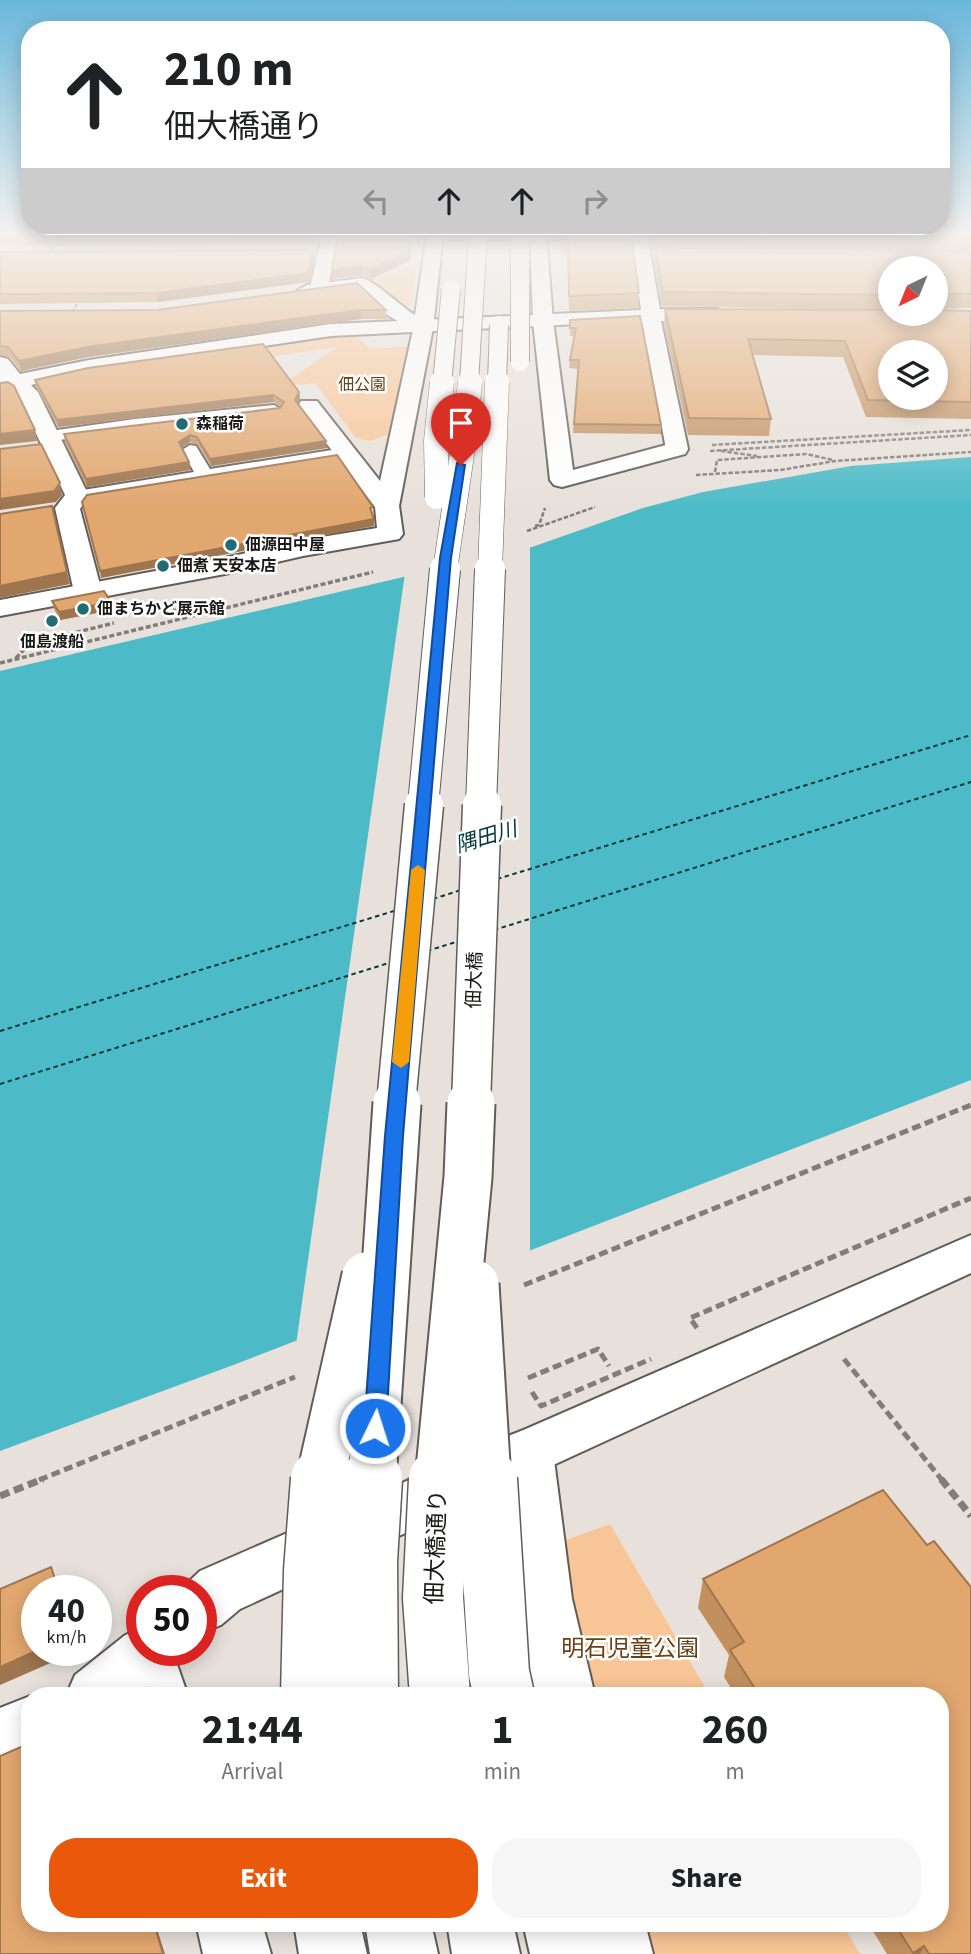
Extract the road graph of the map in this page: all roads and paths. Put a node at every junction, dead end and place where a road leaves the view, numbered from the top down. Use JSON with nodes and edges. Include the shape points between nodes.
{"nodes":[{"id":1,"x":418,"y":325,"type":"edge"},
{"id":2,"x":447,"y":325,"type":"edge"},
{"id":3,"x":471,"y":325,"type":"edge"},
{"id":4,"x":474,"y":325,"type":"edge"},
{"id":5,"x":498,"y":325,"type":"edge"},
{"id":6,"x":520,"y":325,"type":"edge"},
{"id":7,"x":544,"y":325,"type":"edge"},
{"id":8,"x":653,"y":325,"type":"edge"},
{"id":9,"x":423,"y":328,"type":"junction"},
{"id":10,"x":0,"y":362,"type":"edge"},
{"id":11,"x":14,"y":386,"type":"edge"},
{"id":12,"x":520,"y":387,"type":"dead end"},
{"id":13,"x":309,"y":406,"type":"dead end"},
{"id":14,"x":274,"y":410,"type":"edge"},
{"id":15,"x":971,"y":430,"type":"edge"},
{"id":16,"x":971,"y":435,"type":"edge"},
{"id":17,"x":46,"y":444,"type":"junction"},
{"id":18,"x":677,"y":448,"type":"junction"},
{"id":19,"x":190,"y":450,"type":"edge"},
{"id":20,"x":720,"y":450,"type":"junction"},
{"id":21,"x":701,"y":451,"type":"dead end"},
{"id":22,"x":345,"y":453,"type":"junction"},
{"id":23,"x":761,"y":457,"type":"junction"},
{"id":24,"x":835,"y":461,"type":"dead end"},
{"id":25,"x":715,"y":472,"type":"dead end"},
{"id":26,"x":204,"y":474,"type":"junction"},
{"id":27,"x":514,"y":482,"type":"dead end"},
{"id":28,"x":66,"y":505,"type":"junction"},
{"id":29,"x":387,"y":506,"type":"junction"},
{"id":30,"x":446,"y":558,"type":"junction"},
{"id":31,"x":491,"y":561,"type":"junction"},
{"id":32,"x":88,"y":592,"type":"junction"},
{"id":33,"x":0,"y":608,"type":"edge"},
{"id":34,"x":173,"y":610,"type":"dead end"},
{"id":35,"x":202,"y":615,"type":"dead end"},
{"id":36,"x":124,"y":621,"type":"dead end"},
{"id":37,"x":15,"y":659,"type":"dead end"},
{"id":38,"x":391,"y":1164,"type":"junction"},
{"id":39,"x":468,"y":1177,"type":"junction"},
{"id":40,"x":971,"y":1198,"type":"edge"},
{"id":41,"x":971,"y":1253,"type":"edge"},
{"id":42,"x":703,"y":1336,"type":"dead end"},
{"id":43,"x":836,"y":1350,"type":"dead end"},
{"id":44,"x":643,"y":1381,"type":"junction"},
{"id":45,"x":445,"y":1397,"type":"joint"},
{"id":46,"x":527,"y":1452,"type":"junction"},
{"id":47,"x":971,"y":1516,"type":"edge"},
{"id":48,"x":217,"y":1593,"type":"edge"},
{"id":49,"x":151,"y":1668,"type":"edge"},
{"id":50,"x":114,"y":1687,"type":"edge"},
{"id":51,"x":311,"y":1687,"type":"edge"},
{"id":52,"x":368,"y":1687,"type":"edge"},
{"id":53,"x":439,"y":1687,"type":"edge"},
{"id":54,"x":502,"y":1687,"type":"edge"},
{"id":55,"x":563,"y":1687,"type":"edge"},
{"id":56,"x":21,"y":1730,"type":"edge"},
{"id":57,"x":0,"y":1739,"type":"edge"},
{"id":58,"x":231,"y":1932,"type":"edge"},
{"id":59,"x":329,"y":1932,"type":"edge"},
{"id":60,"x":400,"y":1932,"type":"edge"},
{"id":61,"x":482,"y":1932,"type":"edge"},
{"id":62,"x":558,"y":1932,"type":"edge"},
{"id":63,"x":614,"y":1932,"type":"edge"},
{"id":64,"x":237,"y":1954,"type":"edge"},
{"id":65,"x":333,"y":1954,"type":"edge"},
{"id":66,"x":404,"y":1954,"type":"edge"},
{"id":67,"x":486,"y":1954,"type":"edge"},
{"id":68,"x":564,"y":1954,"type":"edge"},
{"id":69,"x":619,"y":1954,"type":"edge"}],
"edges":[{"from":1,"to":9,"type":"main road"},
{"from":2,"to":30,"type":"main road","bridge":true,"via":[[436,441],[437,507]]},
{"from":3,"to":9,"type":"main road"},
{"from":4,"to":30,"type":"main road","bridge":true,"via":[[466,429]]},
{"from":5,"to":31,"type":"main road","bridge":true},
{"from":6,"to":12,"type":"main road","bridge":true},
{"from":7,"to":18,"type":"main road","via":[[562,480]]},
{"from":8,"to":18,"type":"main road"},
{"from":9,"to":11,"type":"main road","via":[[331,330],[89,366]]},
{"from":9,"to":29,"type":"main road"},
{"from":10,"to":11,"type":"main road"},
{"from":11,"to":17,"type":"main road","via":[[38,413]]},
{"from":13,"to":22,"type":"main road"},
{"from":14,"to":17,"type":"lane","via":[[135,424]]},
{"from":15,"to":18,"type":"path"},
{"from":16,"to":20,"type":"path"},
{"from":17,"to":28,"type":"main road"},
{"from":19,"to":26,"type":"lane"},
{"from":20,"to":21,"type":"path"},
{"from":20,"to":23,"type":"path"},
{"from":22,"to":26,"type":"lane"},
{"from":22,"to":29,"type":"main road"},
{"from":23,"to":24,"type":"path","via":[[806,454]]},
{"from":23,"to":25,"type":"path","via":[[717,460]]},
{"from":26,"to":28,"type":"lane"},
{"from":27,"to":31,"type":"main road"},
{"from":28,"to":32,"type":"main road"},
{"from":29,"to":32,"type":"main road","via":[[390,534]]},
{"from":30,"to":38,"type":"main road","bridge":true},
{"from":31,"to":39,"type":"main road","name":"佃大橋","bridge":true},
{"from":32,"to":33,"type":"main road"},
{"from":34,"to":35,"type":"path"},
{"from":36,"to":37,"type":"path","via":[[29,643]]},
{"from":38,"to":51,"type":"main road","bridge":true,"via":[[321,1473]]},
{"from":38,"to":52,"type":"main road","bridge":true,"via":[[366,1598]]},
{"from":39,"to":45,"type":"main road","name":"佃大橋","bridge":true},
{"from":39,"to":54,"type":"main road","bridge":true},
{"from":40,"to":42,"type":"path","via":[[690,1318]]},
{"from":41,"to":44,"type":"main road"},
{"from":43,"to":47,"type":"path"},
{"from":44,"to":44,"type":"path","bridge":true,"via":[[541,1406],[524,1380],[598,1349]]},
{"from":44,"to":46,"type":"main road"},
{"from":45,"to":53,"type":"main road","name":"佃大橋通り","bridge":true,"via":[[433,1586]]},
{"from":46,"to":48,"type":"main road"},
{"from":46,"to":55,"type":"main road","via":[[544,1599]]},
{"from":49,"to":50,"type":"main road"},
{"from":56,"to":57,"type":"main road"},
{"from":58,"to":64,"type":"main road"},
{"from":59,"to":65,"type":"main road"},
{"from":60,"to":66,"type":"main road"},
{"from":61,"to":67,"type":"main road"},
{"from":62,"to":68,"type":"main road"},
{"from":63,"to":69,"type":"main road"}]}
